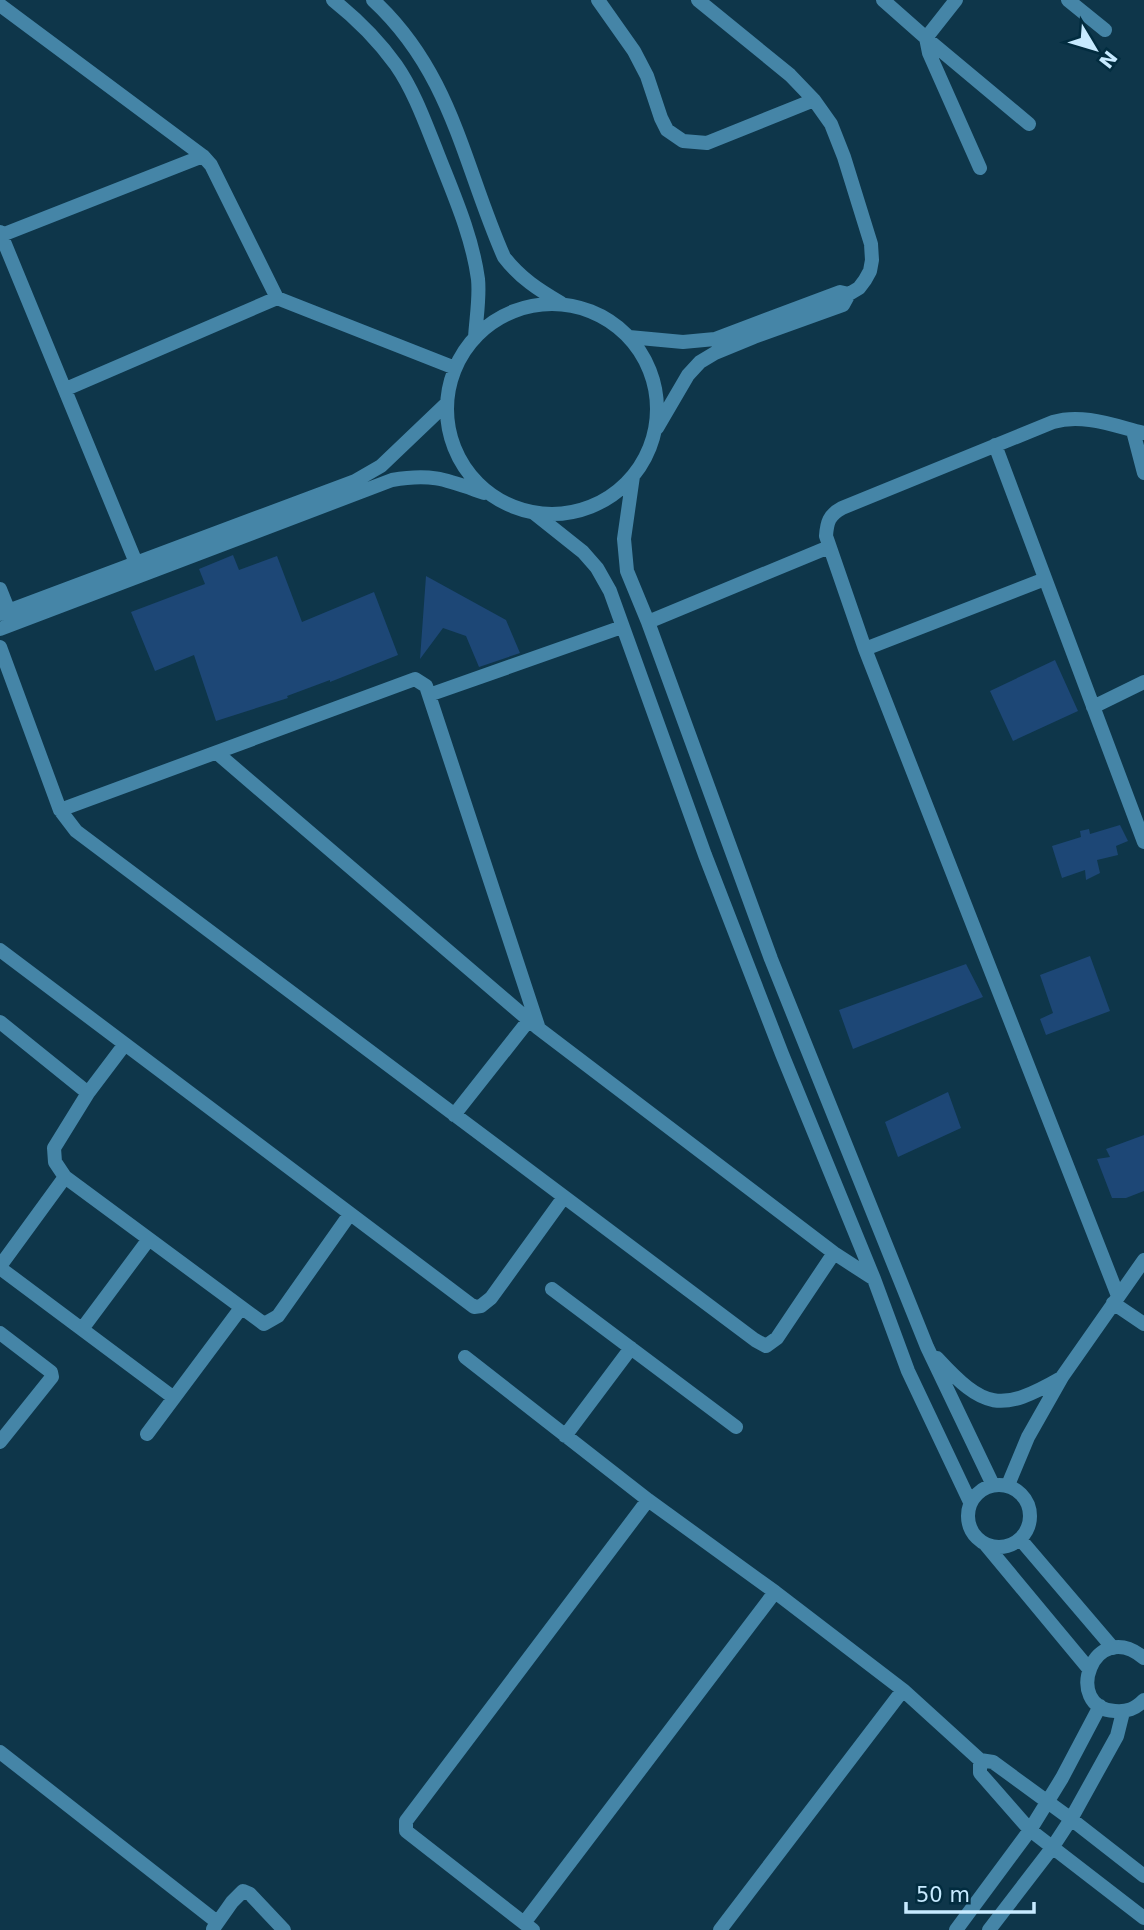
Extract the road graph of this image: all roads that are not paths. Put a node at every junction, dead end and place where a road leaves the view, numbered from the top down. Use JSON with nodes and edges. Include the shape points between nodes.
{"nodes":[{"id":1,"x":332,"y":0,"type":"edge"},
{"id":2,"x":373,"y":0,"type":"edge"},
{"id":3,"x":598,"y":0,"type":"edge"},
{"id":4,"x":698,"y":0,"type":"edge"},
{"id":5,"x":883,"y":0,"type":"edge"},
{"id":6,"x":956,"y":0,"type":"edge"},
{"id":7,"x":1068,"y":0,"type":"edge"},
{"id":8,"x":0,"y":5,"type":"edge"},
{"id":9,"x":1105,"y":30,"type":"dead end"},
{"id":10,"x":926,"y":38,"type":"junction"},
{"id":11,"x":814,"y":100,"type":"junction"},
{"id":12,"x":1029,"y":124,"type":"dead end"},
{"id":13,"x":203,"y":156,"type":"junction"},
{"id":14,"x":980,"y":168,"type":"dead end"},
{"id":15,"x":1,"y":234,"type":"edge"},
{"id":16,"x":849,"y":294,"type":"junction"},
{"id":17,"x":277,"y":298,"type":"junction"},
{"id":18,"x":563,"y":304,"type":"junction"},
{"id":19,"x":629,"y":337,"type":"junction"},
{"id":20,"x":475,"y":338,"type":"junction"},
{"id":21,"x":455,"y":368,"type":"junction"},
{"id":22,"x":65,"y":389,"type":"junction"},
{"id":23,"x":447,"y":403,"type":"junction"},
{"id":24,"x":654,"y":432,"type":"junction"},
{"id":25,"x":1138,"y":432,"type":"edge"},
{"id":26,"x":995,"y":445,"type":"junction"},
{"id":27,"x":1144,"y":473,"type":"edge"},
{"id":28,"x":633,"y":476,"type":"junction"},
{"id":29,"x":492,"y":496,"type":"junction"},
{"id":30,"x":534,"y":513,"type":"junction"},
{"id":31,"x":829,"y":547,"type":"junction"},
{"id":32,"x":138,"y":569,"type":"junction"},
{"id":33,"x":1045,"y":579,"type":"junction"},
{"id":34,"x":0,"y":589,"type":"edge"},
{"id":35,"x":5,"y":619,"type":"edge"},
{"id":36,"x":648,"y":622,"type":"junction"},
{"id":37,"x":622,"y":627,"type":"junction"},
{"id":38,"x":0,"y":647,"type":"edge"},
{"id":39,"x":865,"y":649,"type":"junction"},
{"id":40,"x":1144,"y":682,"type":"edge"},
{"id":41,"x":429,"y":695,"type":"junction"},
{"id":42,"x":1093,"y":707,"type":"junction"},
{"id":43,"x":217,"y":753,"type":"junction"},
{"id":44,"x":60,"y":810,"type":"junction"},
{"id":45,"x":1144,"y":842,"type":"edge"},
{"id":46,"x":0,"y":950,"type":"edge"},
{"id":47,"x":0,"y":1022,"type":"edge"},
{"id":48,"x":533,"y":1024,"type":"junction"},
{"id":49,"x":125,"y":1044,"type":"junction"},
{"id":50,"x":88,"y":1093,"type":"junction"},
{"id":51,"x":454,"y":1115,"type":"junction"},
{"id":52,"x":65,"y":1177,"type":"junction"},
{"id":53,"x":564,"y":1197,"type":"junction"},
{"id":54,"x":350,"y":1214,"type":"junction"},
{"id":55,"x":149,"y":1239,"type":"junction"},
{"id":56,"x":834,"y":1254,"type":"junction"},
{"id":57,"x":1144,"y":1260,"type":"edge"},
{"id":58,"x":0,"y":1267,"type":"edge"},
{"id":59,"x":874,"y":1279,"type":"junction"},
{"id":60,"x":552,"y":1289,"type":"dead end"},
{"id":61,"x":1116,"y":1299,"type":"junction"},
{"id":62,"x":241,"y":1308,"type":"junction"},
{"id":63,"x":1144,"y":1324,"type":"edge"},
{"id":64,"x":82,"y":1329,"type":"junction"},
{"id":65,"x":0,"y":1333,"type":"edge"},
{"id":66,"x":631,"y":1348,"type":"junction"},
{"id":67,"x":930,"y":1353,"type":"junction"},
{"id":68,"x":465,"y":1357,"type":"dead end"},
{"id":69,"x":908,"y":1371,"type":"junction"},
{"id":70,"x":1062,"y":1377,"type":"junction"},
{"id":71,"x":174,"y":1398,"type":"junction"},
{"id":72,"x":736,"y":1427,"type":"dead end"},
{"id":73,"x":147,"y":1434,"type":"dead end"},
{"id":74,"x":565,"y":1436,"type":"junction"},
{"id":75,"x":0,"y":1442,"type":"edge"},
{"id":76,"x":993,"y":1485,"type":"junction"},
{"id":77,"x":1008,"y":1485,"type":"junction"},
{"id":78,"x":648,"y":1500,"type":"junction"},
{"id":79,"x":970,"y":1503,"type":"junction"},
{"id":80,"x":1020,"y":1539,"type":"junction"},
{"id":81,"x":986,"y":1545,"type":"junction"},
{"id":82,"x":775,"y":1592,"type":"junction"},
{"id":83,"x":1113,"y":1648,"type":"junction"},
{"id":84,"x":1144,"y":1658,"type":"edge"},
{"id":85,"x":1089,"y":1670,"type":"junction"},
{"id":86,"x":903,"y":1690,"type":"junction"},
{"id":87,"x":1144,"y":1700,"type":"edge"},
{"id":88,"x":1100,"y":1706,"type":"junction"},
{"id":89,"x":1123,"y":1712,"type":"junction"},
{"id":90,"x":0,"y":1752,"type":"edge"},
{"id":91,"x":980,"y":1760,"type":"junction"},
{"id":92,"x":1047,"y":1803,"type":"junction"},
{"id":93,"x":1072,"y":1819,"type":"junction"},
{"id":94,"x":1030,"y":1830,"type":"junction"},
{"id":95,"x":1052,"y":1848,"type":"junction"},
{"id":96,"x":1144,"y":1876,"type":"edge"},
{"id":97,"x":1144,"y":1918,"type":"edge"},
{"id":98,"x":214,"y":1926,"type":"edge"},
{"id":99,"x":529,"y":1927,"type":"edge"},
{"id":100,"x":284,"y":1930,"type":"edge"},
{"id":101,"x":720,"y":1930,"type":"edge"},
{"id":102,"x":956,"y":1930,"type":"edge"},
{"id":103,"x":989,"y":1930,"type":"edge"}],
"edges":[{"from":1,"to":20,"type":"street","via":[[377,40],[421,113],[473,251],[478,282]]},
{"from":2,"to":18,"type":"street","via":[[394,21],[441,92],[504,257],[524,279]]},
{"from":3,"to":11,"type":"street","via":[[635,51],[667,130],[683,141],[707,143]]},
{"from":4,"to":11,"type":"street"},
{"from":5,"to":10,"type":"street"},
{"from":6,"to":10,"type":"street"},
{"from":7,"to":9,"type":"street"},
{"from":8,"to":13,"type":"street"},
{"from":10,"to":12,"type":"street"},
{"from":10,"to":14,"type":"street"},
{"from":11,"to":16,"type":"street","via":[[831,124],[871,244],[870,271]]},
{"from":13,"to":15,"type":"street"},
{"from":13,"to":17,"type":"street"},
{"from":15,"to":22,"type":"street"},
{"from":16,"to":19,"type":"street","via":[[840,292],[715,339],[683,342]]},
{"from":16,"to":24,"type":"street","via":[[843,305],[701,362],[688,375]]},
{"from":17,"to":21,"type":"street"},
{"from":17,"to":22,"type":"street"},
{"from":18,"to":19,"type":"street","via":[[599,315]]},
{"from":18,"to":20,"type":"street","via":[[524,307]]},
{"from":19,"to":24,"type":"street","via":[[650,372],[657,412]]},
{"from":20,"to":21,"type":"street"},
{"from":21,"to":23,"type":"street"},
{"from":22,"to":32,"type":"street"},
{"from":23,"to":29,"type":"street","via":[[457,456]]},
{"from":23,"to":32,"type":"street","via":[[369,474]]},
{"from":24,"to":28,"type":"street"},
{"from":25,"to":26,"type":"street","via":[[1063,419]]},
{"from":25,"to":27,"type":"street"},
{"from":26,"to":31,"type":"street","via":[[836,512],[827,523]]},
{"from":26,"to":33,"type":"street"},
{"from":28,"to":30,"type":"street","via":[[588,508]]},
{"from":28,"to":36,"type":"street","via":[[624,539],[627,570]]},
{"from":29,"to":30,"type":"street"},
{"from":29,"to":32,"type":"street","via":[[429,476],[393,480]]},
{"from":30,"to":37,"type":"street","via":[[597,568]]},
{"from":31,"to":36,"type":"street"},
{"from":31,"to":39,"type":"street"},
{"from":32,"to":35,"type":"street"},
{"from":33,"to":39,"type":"street"},
{"from":33,"to":42,"type":"street"},
{"from":34,"to":35,"type":"street"},
{"from":36,"to":67,"type":"street","via":[[771,959]]},
{"from":37,"to":41,"type":"street"},
{"from":37,"to":59,"type":"street","via":[[714,880]]},
{"from":38,"to":44,"type":"street"},
{"from":39,"to":61,"type":"street"},
{"from":40,"to":42,"type":"street"},
{"from":41,"to":43,"type":"street","via":[[422,683],[407,681]]},
{"from":41,"to":48,"type":"street"},
{"from":42,"to":45,"type":"street"},
{"from":43,"to":44,"type":"street"},
{"from":43,"to":48,"type":"street"},
{"from":44,"to":51,"type":"street","via":[[76,831]]},
{"from":46,"to":49,"type":"street"},
{"from":47,"to":50,"type":"street"},
{"from":48,"to":51,"type":"street"},
{"from":48,"to":56,"type":"street"},
{"from":49,"to":50,"type":"street"},
{"from":49,"to":54,"type":"street"},
{"from":50,"to":52,"type":"street","via":[[54,1148],[55,1162]]},
{"from":51,"to":53,"type":"street"},
{"from":52,"to":55,"type":"street"},
{"from":52,"to":58,"type":"street"},
{"from":53,"to":54,"type":"street","via":[[491,1298],[474,1307]]},
{"from":53,"to":56,"type":"street","via":[[766,1346],[777,1338]]},
{"from":54,"to":62,"type":"street","via":[[278,1316],[264,1324]]},
{"from":55,"to":62,"type":"street"},
{"from":55,"to":64,"type":"street"},
{"from":56,"to":59,"type":"street"},
{"from":57,"to":61,"type":"street"},
{"from":58,"to":64,"type":"street"},
{"from":59,"to":69,"type":"street"},
{"from":60,"to":66,"type":"street"},
{"from":61,"to":63,"type":"street"},
{"from":61,"to":70,"type":"street"},
{"from":62,"to":71,"type":"street"},
{"from":64,"to":71,"type":"street"},
{"from":65,"to":75,"type":"street","via":[[52,1377]]},
{"from":66,"to":72,"type":"street"},
{"from":66,"to":74,"type":"street"},
{"from":67,"to":69,"type":"street"},
{"from":67,"to":70,"type":"street","via":[[970,1391],[995,1401],[1037,1392]]},
{"from":67,"to":76,"type":"street"},
{"from":68,"to":74,"type":"street"},
{"from":69,"to":79,"type":"street"},
{"from":70,"to":77,"type":"street","via":[[1028,1437]]},
{"from":71,"to":73,"type":"street"},
{"from":74,"to":78,"type":"street"},
{"from":76,"to":77,"type":"street"},
{"from":76,"to":79,"type":"street"},
{"from":77,"to":80,"type":"street","via":[[1026,1498],[1030,1508],[1027,1530]]},
{"from":78,"to":82,"type":"street"},
{"from":78,"to":99,"type":"street","via":[[406,1821],[406,1831]]},
{"from":79,"to":81,"type":"street","via":[[971,1532]]},
{"from":80,"to":81,"type":"street","via":[[1004,1547]]},
{"from":80,"to":83,"type":"street"},
{"from":81,"to":85,"type":"street"},
{"from":82,"to":86,"type":"street"},
{"from":82,"to":99,"type":"street"},
{"from":83,"to":84,"type":"street","via":[[1126,1648]]},
{"from":83,"to":85,"type":"street","via":[[1102,1652]]},
{"from":85,"to":88,"type":"street","via":[[1088,1690]]},
{"from":86,"to":91,"type":"street"},
{"from":86,"to":101,"type":"street"},
{"from":87,"to":89,"type":"street"},
{"from":88,"to":89,"type":"street"},
{"from":88,"to":92,"type":"street"},
{"from":89,"to":93,"type":"street","via":[[1117,1736]]},
{"from":90,"to":98,"type":"street"},
{"from":91,"to":92,"type":"street","via":[[993,1762]]},
{"from":91,"to":94,"type":"street","via":[[980,1773]]},
{"from":92,"to":93,"type":"street"},
{"from":92,"to":94,"type":"street"},
{"from":93,"to":95,"type":"street"},
{"from":93,"to":96,"type":"street"},
{"from":94,"to":95,"type":"street"},
{"from":94,"to":102,"type":"street"},
{"from":95,"to":97,"type":"street"},
{"from":95,"to":103,"type":"street"},
{"from":98,"to":100,"type":"street","via":[[245,1891]]}]}
